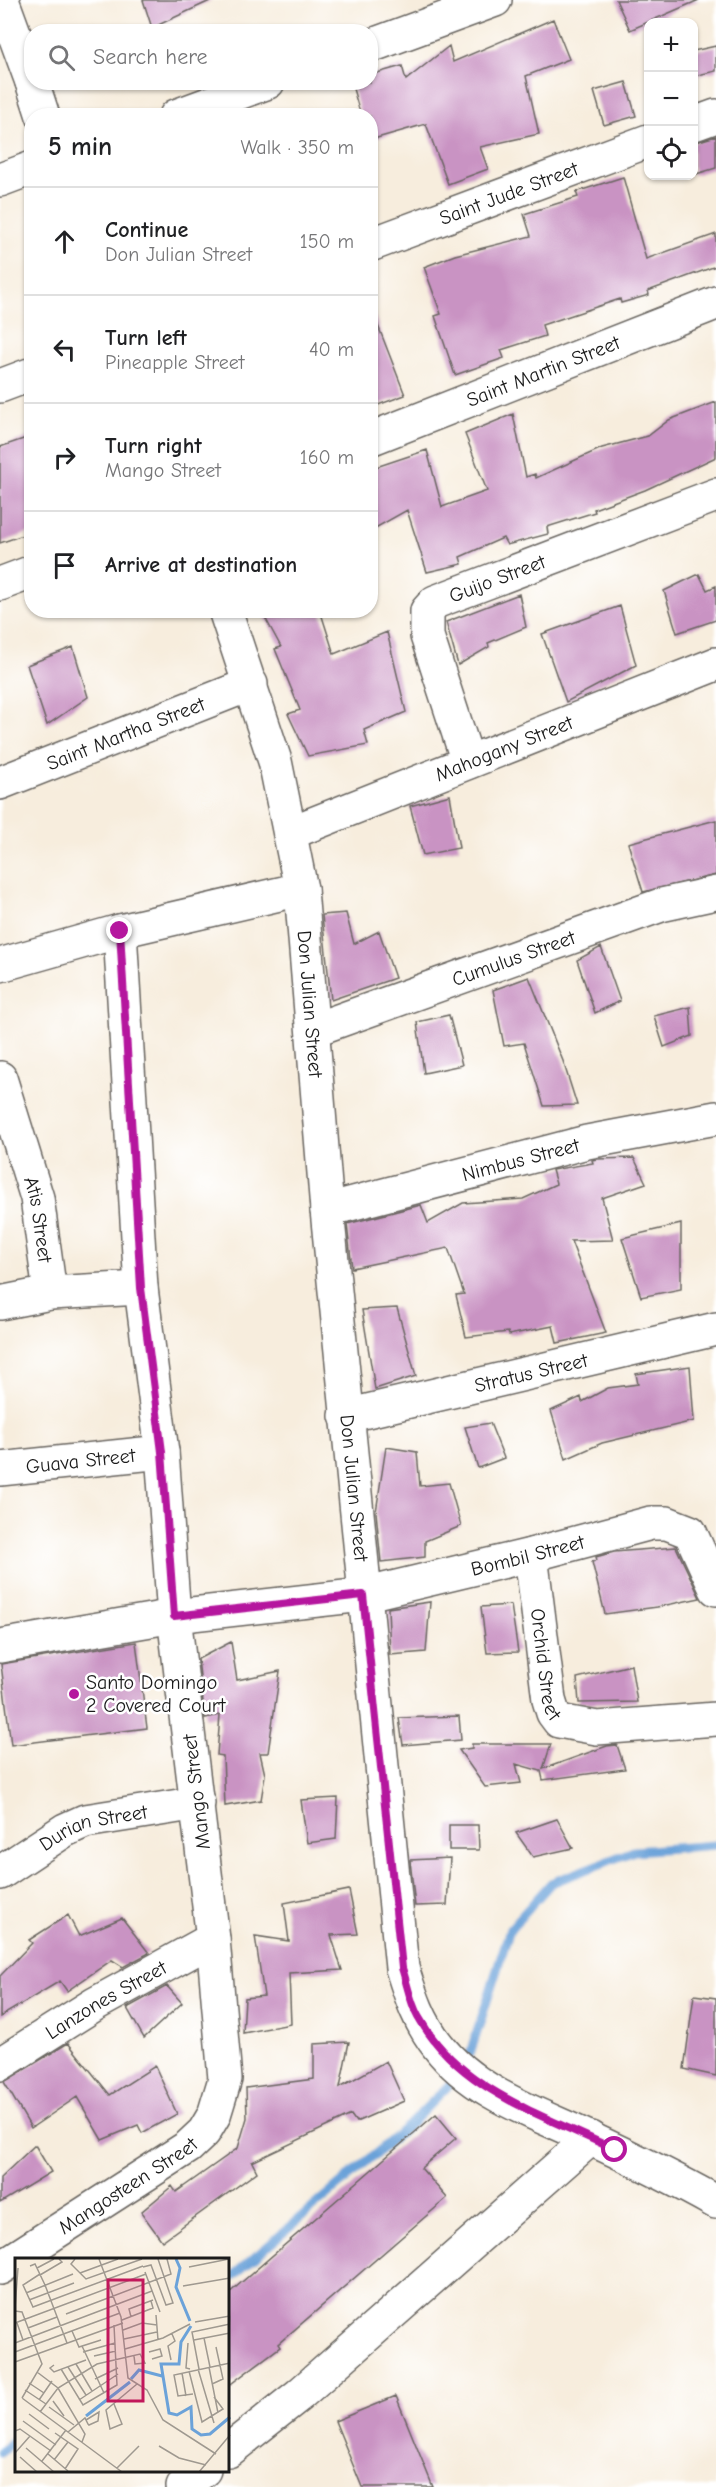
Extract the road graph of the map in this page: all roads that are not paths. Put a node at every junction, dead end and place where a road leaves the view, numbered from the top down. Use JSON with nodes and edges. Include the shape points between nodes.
{"nodes":[{"id":1,"x":495,"y":0,"type":"edge"},
{"id":2,"x":4,"y":1,"type":"edge"},
{"id":3,"x":378,"y":43,"type":"edge"},
{"id":4,"x":24,"y":59,"type":"edge"},
{"id":5,"x":35,"y":90,"type":"edge"},
{"id":6,"x":246,"y":90,"type":"edge"},
{"id":7,"x":41,"y":108,"type":"edge"},
{"id":8,"x":198,"y":108,"type":"edge"},
{"id":9,"x":716,"y":116,"type":"edge"},
{"id":10,"x":698,"y":122,"type":"edge"},
{"id":11,"x":644,"y":142,"type":"edge"},
{"id":12,"x":24,"y":171,"type":"edge"},
{"id":13,"x":0,"y":180,"type":"edge"},
{"id":14,"x":378,"y":242,"type":"edge"},
{"id":15,"x":716,"y":303,"type":"edge"},
{"id":16,"x":24,"y":377,"type":"edge"},
{"id":17,"x":0,"y":386,"type":"edge"},
{"id":18,"x":378,"y":436,"type":"edge"},
{"id":19,"x":716,"y":495,"type":"edge"},
{"id":20,"x":24,"y":575,"type":"edge"},
{"id":21,"x":0,"y":584,"type":"edge"},
{"id":22,"x":228,"y":618,"type":"edge"},
{"id":23,"x":716,"y":664,"type":"edge"},
{"id":24,"x":251,"y":684,"type":"junction"},
{"id":25,"x":468,"y":762,"type":"junction"},
{"id":26,"x":0,"y":783,"type":"edge"},
{"id":27,"x":290,"y":833,"type":"junction"},
{"id":28,"x":301,"y":889,"type":"junction"},
{"id":29,"x":716,"y":893,"type":"edge"},
{"id":30,"x":120,"y":931,"type":"junction"},
{"id":31,"x":0,"y":965,"type":"edge"},
{"id":32,"x":312,"y":1030,"type":"junction"},
{"id":33,"x":0,"y":1078,"type":"edge"},
{"id":34,"x":716,"y":1118,"type":"edge"},
{"id":35,"x":327,"y":1210,"type":"junction"},
{"id":36,"x":141,"y":1288,"type":"junction"},
{"id":37,"x":50,"y":1293,"type":"junction"},
{"id":38,"x":0,"y":1303,"type":"edge"},
{"id":39,"x":716,"y":1329,"type":"edge"},
{"id":40,"x":346,"y":1416,"type":"junction"},
{"id":41,"x":162,"y":1452,"type":"junction"},
{"id":42,"x":0,"y":1469,"type":"edge"},
{"id":43,"x":531,"y":1556,"type":"junction"},
{"id":44,"x":716,"y":1589,"type":"edge"},
{"id":45,"x":363,"y":1595,"type":"junction"},
{"id":46,"x":174,"y":1616,"type":"junction"},
{"id":47,"x":0,"y":1646,"type":"edge"},
{"id":48,"x":716,"y":1719,"type":"edge"},
{"id":49,"x":198,"y":1803,"type":"junction"},
{"id":50,"x":0,"y":1872,"type":"edge"},
{"id":51,"x":213,"y":1939,"type":"junction"},
{"id":52,"x":0,"y":2064,"type":"edge"},
{"id":53,"x":225,"y":2079,"type":"joint"},
{"id":54,"x":591,"y":2138,"type":"junction"},
{"id":55,"x":716,"y":2202,"type":"edge"},
{"id":56,"x":15,"y":2258,"type":"edge"},
{"id":57,"x":16,"y":2258,"type":"edge"},
{"id":58,"x":0,"y":2268,"type":"edge"},
{"id":59,"x":230,"y":2449,"type":"edge"},
{"id":60,"x":202,"y":2472,"type":"edge"},
{"id":61,"x":183,"y":2487,"type":"edge"}],
"edges":[{"from":1,"to":3,"type":"street"},
{"from":2,"to":4,"type":"street"},
{"from":5,"to":7,"type":"street"},
{"from":6,"to":8,"type":"street"},
{"from":9,"to":10,"type":"street"},
{"from":11,"to":14,"type":"street","name":"Saint Jude Street"},
{"from":12,"to":13,"type":"street"},
{"from":15,"to":18,"type":"street","name":"Saint Martin Street"},
{"from":16,"to":17,"type":"street"},
{"from":19,"to":25,"type":"street","name":"Guijo Street","via":[[435,602],[427,611],[427,636]]},
{"from":20,"to":21,"type":"street"},
{"from":22,"to":24,"type":"street","name":"Don Julian Street"},
{"from":23,"to":25,"type":"street","name":"Mahogany Street"},
{"from":24,"to":26,"type":"street","name":"Saint Martha Street"},
{"from":24,"to":27,"type":"street","name":"Don Julian Street","via":[[275,761]]},
{"from":25,"to":27,"type":"street","name":"Mahogany Street"},
{"from":27,"to":28,"type":"street","name":"Don Julian Street"},
{"from":28,"to":30,"type":"street"},
{"from":28,"to":32,"type":"street","name":"Don Julian Street"},
{"from":29,"to":32,"type":"street","name":"Cumulus Street","via":[[661,905]]},
{"from":30,"to":31,"type":"street"},
{"from":30,"to":36,"type":"street","name":"Mango Street"},
{"from":32,"to":35,"type":"street","name":"Don Julian Street"},
{"from":33,"to":37,"type":"street","name":"Atis Street","via":[[37,1198]]},
{"from":34,"to":35,"type":"street","name":"Nimbus Street","via":[[587,1142]]},
{"from":35,"to":40,"type":"street","name":"Don Julian Street"},
{"from":36,"to":37,"type":"street"},
{"from":36,"to":41,"type":"street","name":"Mango Street"},
{"from":37,"to":38,"type":"street"},
{"from":39,"to":40,"type":"street","name":"Stratus Street"},
{"from":40,"to":45,"type":"street","name":"Don Julian Street"},
{"from":41,"to":42,"type":"street","name":"Guava Street"},
{"from":41,"to":46,"type":"street","name":"Mango Street"},
{"from":43,"to":44,"type":"street","name":"Bombil Street","via":[[637,1525],[667,1523],[690,1532]]},
{"from":43,"to":45,"type":"street","name":"Bombil Street"},
{"from":43,"to":48,"type":"street","name":"Orchid Street","via":[[549,1700],[559,1721],[597,1728]]},
{"from":45,"to":46,"type":"street","name":"Bombil Street"},
{"from":45,"to":54,"type":"street","name":"Don Julian Street","via":[[402,1968],[417,2014],[439,2048],[473,2079],[506,2100]]},
{"from":46,"to":47,"type":"street","name":"Bombil Street"},
{"from":46,"to":49,"type":"street","name":"Mango Street"},
{"from":49,"to":50,"type":"street","name":"Durian Street","via":[[85,1821]]},
{"from":49,"to":51,"type":"street","name":"Mango Street"},
{"from":51,"to":52,"type":"street","name":"Lanzones Street","via":[[95,2004]]},
{"from":51,"to":53,"type":"street","name":"Mango Street"},
{"from":53,"to":57,"type":"street","name":"Mangosteen Street","via":[[214,2115],[188,2147]]},
{"from":54,"to":55,"type":"street","name":"Don Julian Street"},
{"from":54,"to":59,"type":"street","via":[[299,2395]]},
{"from":56,"to":58,"type":"street","name":"Mangosteen Street"},
{"from":60,"to":61,"type":"street"}]}
